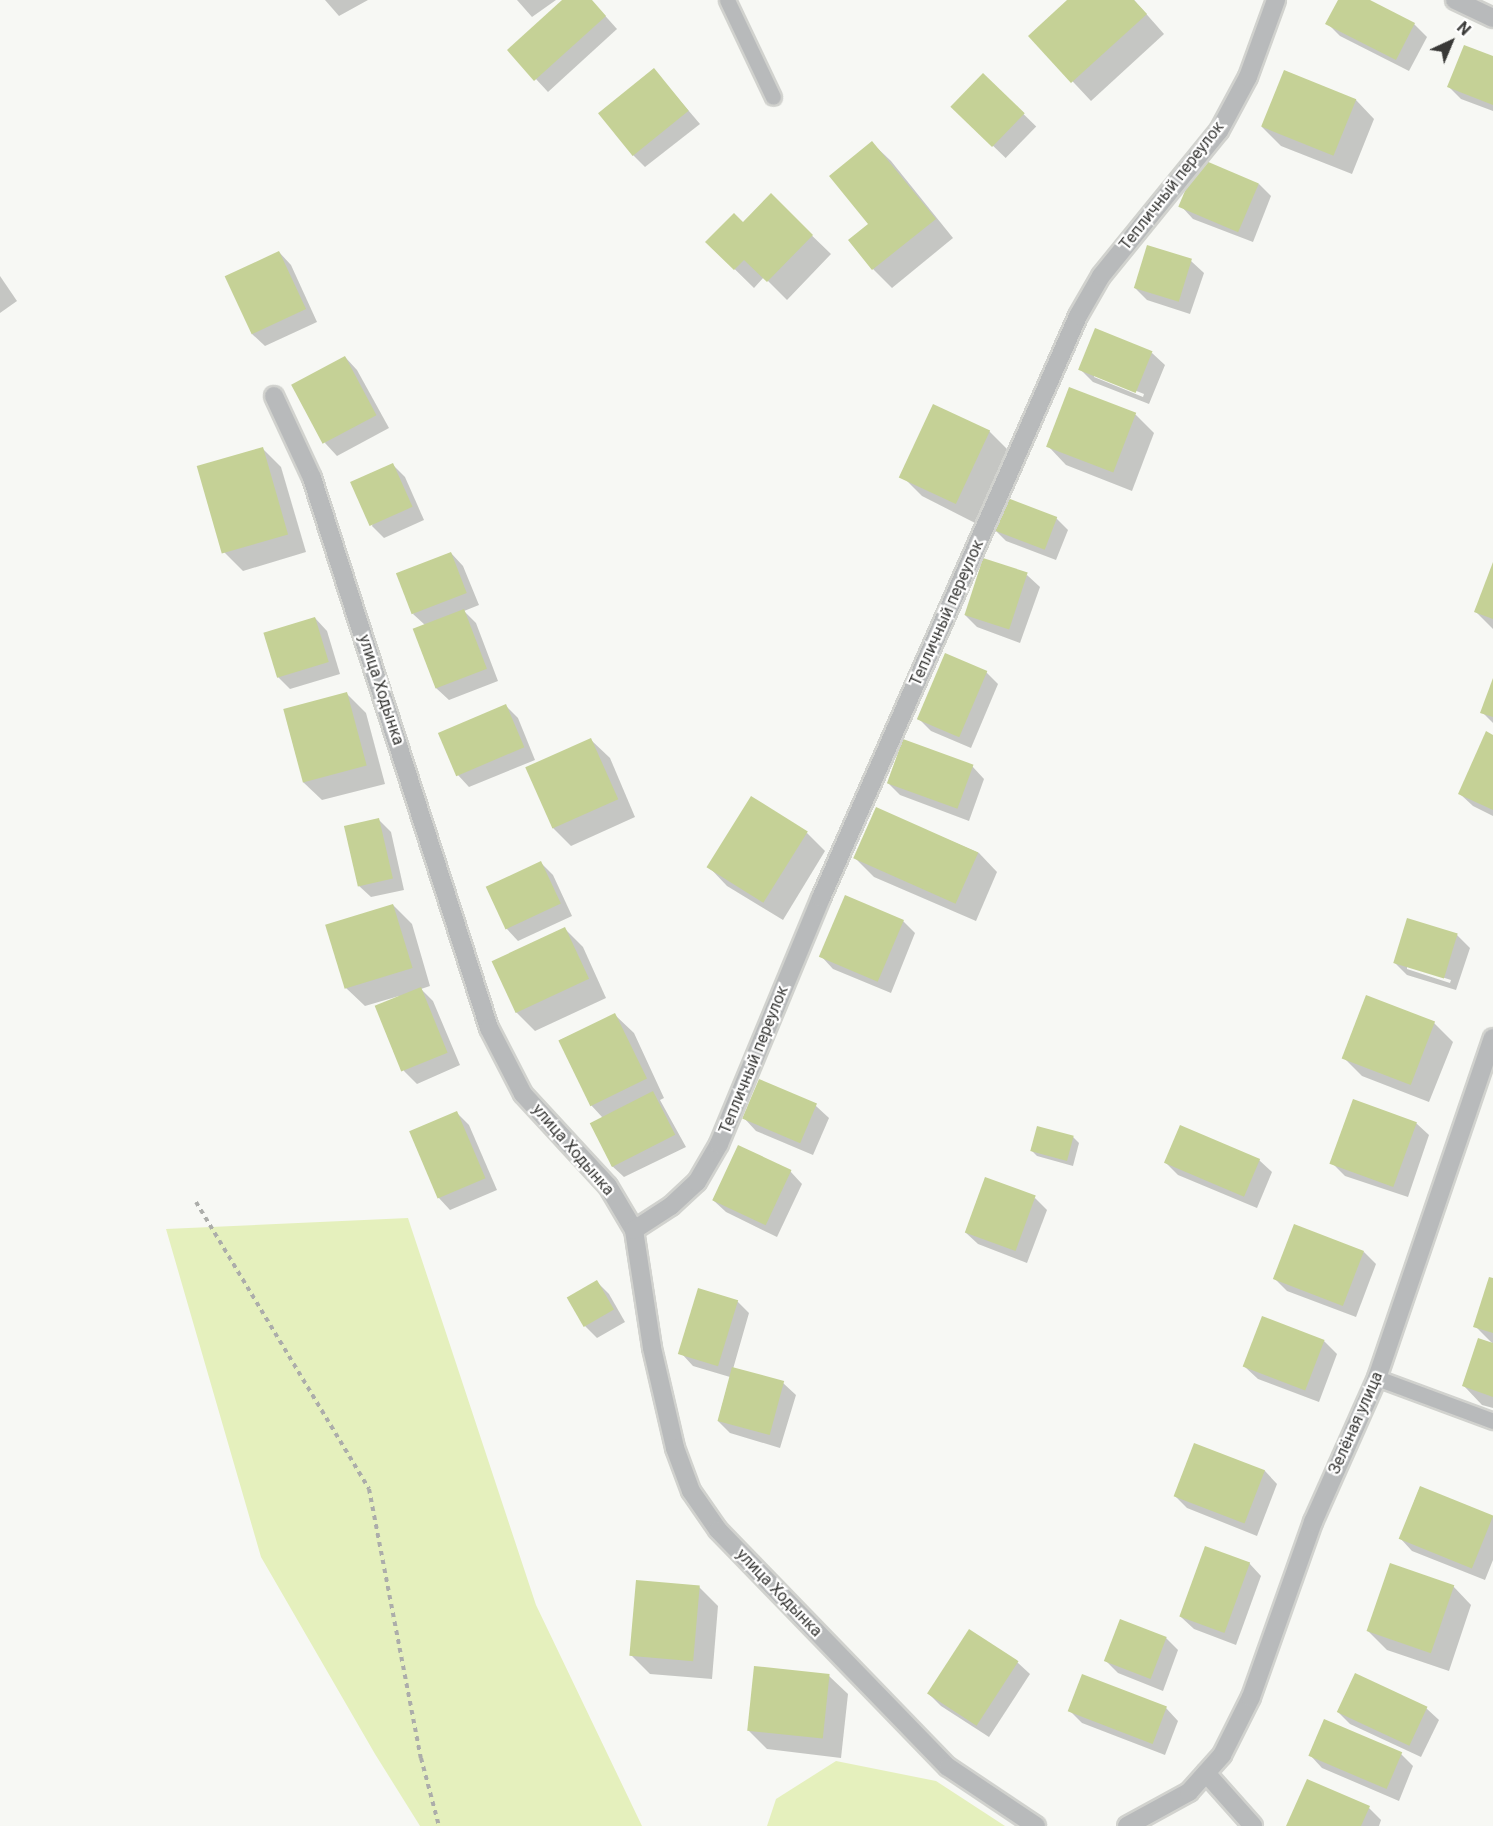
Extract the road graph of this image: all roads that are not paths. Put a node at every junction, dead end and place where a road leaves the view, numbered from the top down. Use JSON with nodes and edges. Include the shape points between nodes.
{"nodes":[{"id":1,"x":727,"y":0,"type":"edge"},
{"id":2,"x":1276,"y":0,"type":"edge"},
{"id":3,"x":1455,"y":0,"type":"edge"},
{"id":4,"x":1493,"y":18,"type":"edge"},
{"id":5,"x":773,"y":97,"type":"dead end"},
{"id":6,"x":274,"y":396,"type":"dead end"},
{"id":7,"x":1493,"y":1038,"type":"edge"},
{"id":8,"x":634,"y":1230,"type":"junction"},
{"id":9,"x":1377,"y":1378,"type":"junction"},
{"id":10,"x":1493,"y":1421,"type":"edge"},
{"id":11,"x":1206,"y":1773,"type":"junction"},
{"id":12,"x":1036,"y":1826,"type":"edge"},
{"id":13,"x":1127,"y":1826,"type":"edge"},
{"id":14,"x":1253,"y":1826,"type":"edge"}],
"edges":[{"from":1,"to":5,"type":"lane"},
{"from":2,"to":8,"type":"street","name":"Тепличный переулок","via":[[1248,77],[1219,131],[1101,276],[1078,316],[825,888],[719,1144],[697,1182],[671,1206]]},
{"from":3,"to":4,"type":"street"},
{"from":6,"to":8,"type":"street","name":"улица Ходынка","via":[[312,478],[489,1028],[523,1094],[608,1186]]},
{"from":7,"to":9,"type":"street","name":"Зелёная улица"},
{"from":8,"to":12,"type":"street","name":"улица Ходынка","via":[[652,1348],[675,1448],[691,1491],[718,1530],[948,1767]]},
{"from":9,"to":10,"type":"lane"},
{"from":9,"to":11,"type":"street","name":"Зелёная улица","via":[[1312,1521],[1251,1697],[1222,1755]]},
{"from":11,"to":13,"type":"street","name":"Зелёная улица","via":[[1189,1792]]},
{"from":11,"to":14,"type":"street"}]}
